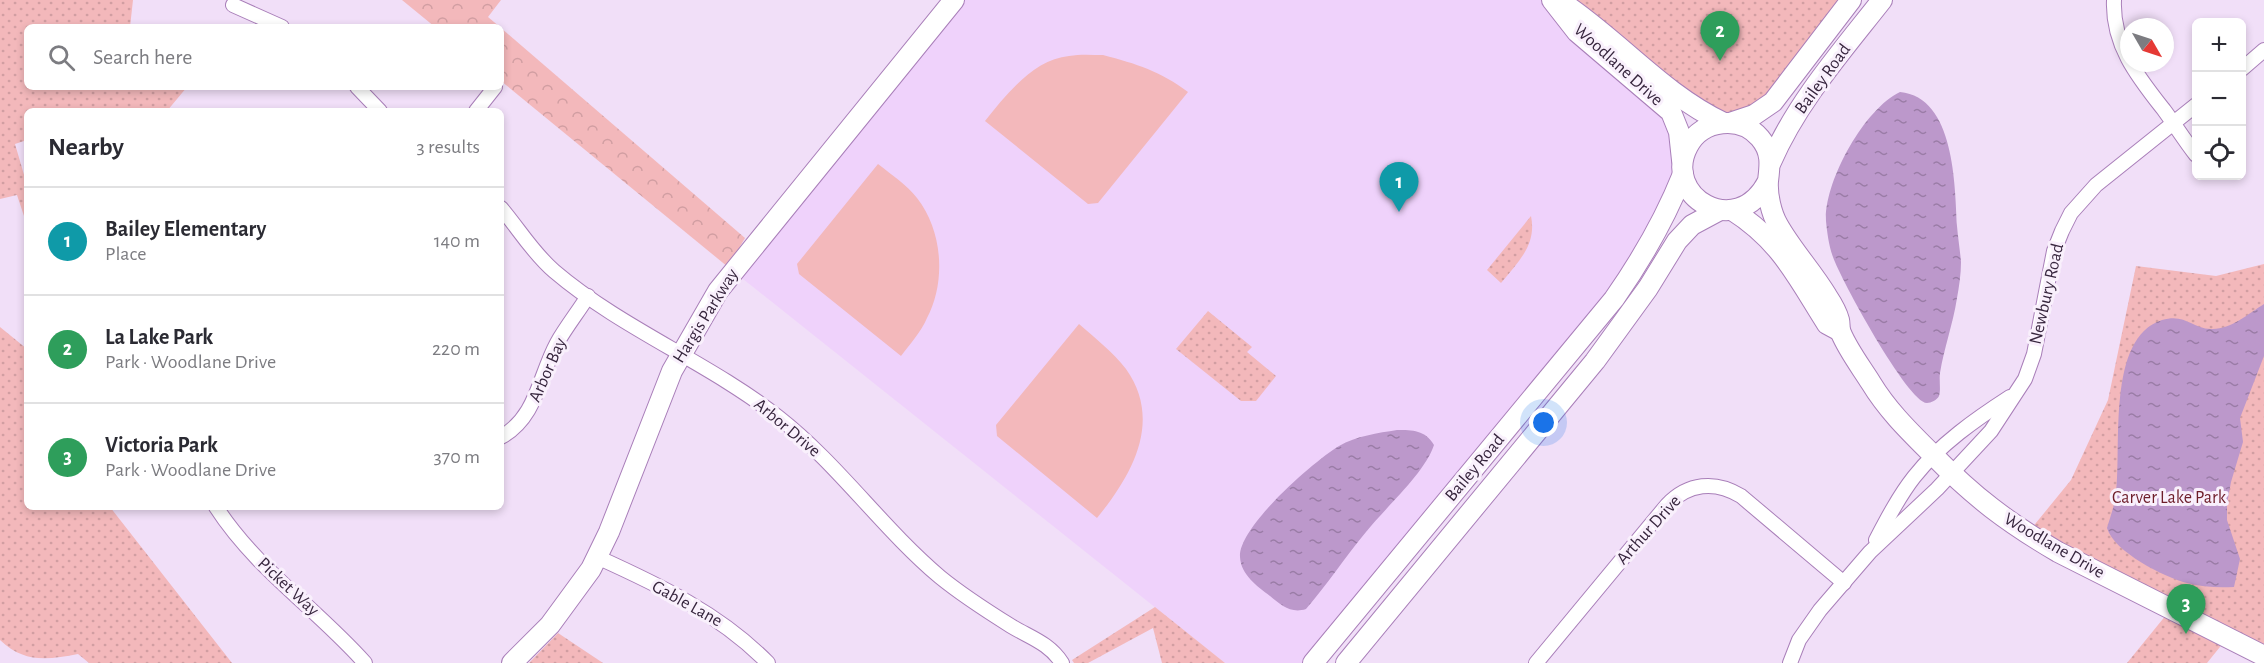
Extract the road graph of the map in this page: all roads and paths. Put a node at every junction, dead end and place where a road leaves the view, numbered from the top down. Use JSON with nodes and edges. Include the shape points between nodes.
{"nodes":[{"id":1,"x":954,"y":0,"type":"edge"},
{"id":2,"x":1552,"y":0,"type":"edge"},
{"id":3,"x":1558,"y":0,"type":"edge"},
{"id":4,"x":1851,"y":0,"type":"edge"},
{"id":5,"x":1882,"y":0,"type":"edge"},
{"id":6,"x":2114,"y":0,"type":"edge"},
{"id":7,"x":233,"y":5,"type":"dead end"},
{"id":8,"x":275,"y":24,"type":"edge"},
{"id":9,"x":2264,"y":50,"type":"edge"},
{"id":10,"x":2246,"y":65,"type":"edge"},
{"id":11,"x":360,"y":90,"type":"edge"},
{"id":12,"x":493,"y":90,"type":"edge"},
{"id":13,"x":377,"y":108,"type":"edge"},
{"id":14,"x":478,"y":108,"type":"edge"},
{"id":15,"x":2192,"y":108,"type":"edge"},
{"id":16,"x":1726,"y":123,"type":"junction"},
{"id":17,"x":2173,"y":124,"type":"junction"},
{"id":18,"x":2192,"y":150,"type":"edge"},
{"id":19,"x":1683,"y":171,"type":"junction"},
{"id":20,"x":1769,"y":172,"type":"junction"},
{"id":21,"x":1726,"y":210,"type":"junction"},
{"id":22,"x":504,"y":212,"type":"edge"},
{"id":23,"x":588,"y":296,"type":"junction"},
{"id":24,"x":1840,"y":331,"type":"junction"},
{"id":25,"x":680,"y":354,"type":"junction"},
{"id":26,"x":2015,"y":394,"type":"junction"},
{"id":27,"x":504,"y":435,"type":"edge"},
{"id":28,"x":1934,"y":456,"type":"junction"},
{"id":29,"x":1951,"y":474,"type":"junction"},
{"id":30,"x":218,"y":510,"type":"edge"},
{"id":31,"x":1870,"y":552,"type":"junction"},
{"id":32,"x":597,"y":557,"type":"junction"},
{"id":33,"x":1844,"y":583,"type":"junction"},
{"id":34,"x":2264,"y":656,"type":"edge"},
{"id":35,"x":365,"y":663,"type":"edge"},
{"id":36,"x":512,"y":663,"type":"edge"},
{"id":37,"x":768,"y":663,"type":"edge"},
{"id":38,"x":1062,"y":663,"type":"edge"},
{"id":39,"x":1313,"y":663,"type":"edge"},
{"id":40,"x":1346,"y":663,"type":"edge"},
{"id":41,"x":1536,"y":663,"type":"edge"},
{"id":42,"x":1790,"y":663,"type":"edge"}],
"edges":[{"from":1,"to":25,"type":"street","name":"Hargis Parkway","via":[[733,271]]},
{"from":2,"to":19,"type":"street","name":"Woodlane Drive","via":[[1577,32],[1671,112],[1679,132]]},
{"from":3,"to":16,"type":"street","name":"Woodlane Drive","via":[[1589,20],[1685,102]]},
{"from":4,"to":16,"type":"street","name":"Bailey Road","via":[[1773,102],[1754,115]]},
{"from":5,"to":20,"type":"street","name":"Bailey Road","via":[[1807,99],[1784,136]]},
{"from":6,"to":17,"type":"street","via":[[2119,41],[2128,62]]},
{"from":7,"to":8,"type":"street"},
{"from":9,"to":10,"type":"street"},
{"from":11,"to":13,"type":"street"},
{"from":12,"to":14,"type":"street"},
{"from":15,"to":17,"type":"street","name":"Newbury Road"},
{"from":16,"to":19,"type":"street","via":[[1694,137],[1684,157]]},
{"from":16,"to":20,"type":"street","via":[[1746,127],[1760,138],[1769,154]]},
{"from":17,"to":18,"type":"street"},
{"from":17,"to":26,"type":"street","name":"Newbury Road","via":[[2096,185],[2072,213],[2054,251],[2031,365]]},
{"from":19,"to":21,"type":"street","via":[[1692,194],[1709,207]]},
{"from":19,"to":39,"type":"street","name":"Bailey Road","via":[[1646,251],[1614,299]]},
{"from":20,"to":21,"type":"street","via":[[1763,192],[1754,201]]},
{"from":20,"to":24,"type":"street","name":"Woodlane Drive","via":[[1778,225],[1827,296],[1839,319]]},
{"from":21,"to":24,"type":"street","name":"Woodlane Drive","via":[[1750,222],[1780,250],[1827,324]]},
{"from":21,"to":40,"type":"street","name":"Bailey Road","via":[[1692,225],[1677,241],[1595,361]]},
{"from":22,"to":23,"type":"street","name":"Arbor Drive","via":[[534,252]]},
{"from":23,"to":25,"type":"street","name":"Arbor Drive"},
{"from":23,"to":27,"type":"street","name":"Arbor Bay","via":[[557,344],[530,410]]},
{"from":24,"to":28,"type":"street","name":"Woodlane Drive","via":[[1894,416]]},
{"from":25,"to":32,"type":"street","name":"Hargis Parkway"},
{"from":25,"to":38,"type":"street","name":"Arbor Drive","via":[[778,417],[812,446],[912,553],[968,598],[1049,647]]},
{"from":26,"to":28,"type":"street","name":"Newbury Road","via":[[1978,418]]},
{"from":26,"to":29,"type":"street","name":"Newbury Road","via":[[1991,431]]},
{"from":28,"to":29,"type":"street","name":"Woodlane Drive"},
{"from":28,"to":31,"type":"street","name":"Newbury Road","via":[[1909,484]]},
{"from":29,"to":31,"type":"street","name":"Newbury Road"},
{"from":29,"to":34,"type":"street","name":"Woodlane Drive","via":[[2027,534]]},
{"from":30,"to":35,"type":"street","name":"Picket Way","via":[[273,577]]},
{"from":31,"to":33,"type":"street","name":"Newbury Road"},
{"from":32,"to":36,"type":"street","name":"Hargis Parkway","via":[[565,607]]},
{"from":32,"to":37,"type":"street","name":"Gable Lane","via":[[710,615],[744,639]]},
{"from":33,"to":41,"type":"street","name":"Arthur Drive","via":[[1741,496],[1721,487],[1699,486],[1681,493],[1667,505]]},
{"from":33,"to":42,"type":"street","name":"Newbury Road","via":[[1809,624]]}]}
